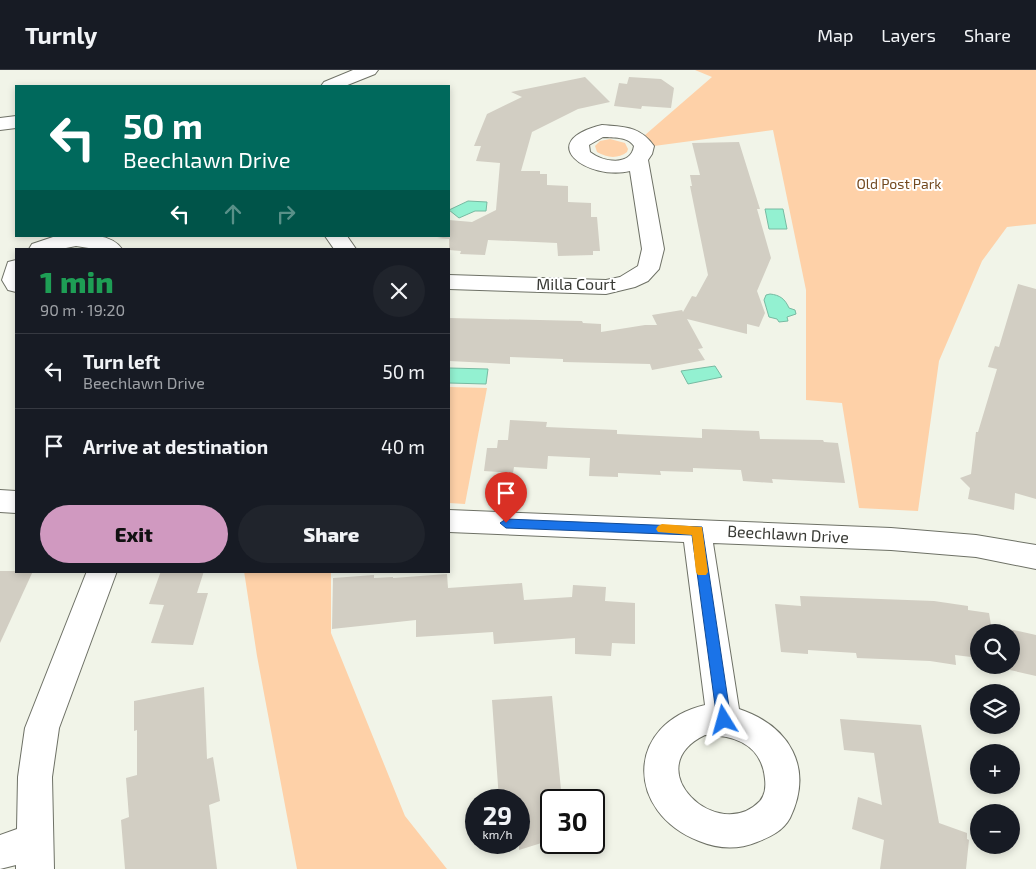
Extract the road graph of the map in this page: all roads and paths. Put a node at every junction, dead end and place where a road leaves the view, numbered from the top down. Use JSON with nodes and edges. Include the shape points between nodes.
{"nodes":[{"id":1,"x":370,"y":70,"type":"edge"},
{"id":2,"x":332,"y":85,"type":"edge"},
{"id":3,"x":15,"y":122,"type":"edge"},
{"id":4,"x":0,"y":124,"type":"edge"},
{"id":5,"x":638,"y":160,"type":"dead end"},
{"id":6,"x":337,"y":237,"type":"edge"},
{"id":7,"x":43,"y":248,"type":"edge"},
{"id":8,"x":109,"y":248,"type":"edge"},
{"id":9,"x":343,"y":248,"type":"edge"},
{"id":10,"x":450,"y":282,"type":"edge"},
{"id":11,"x":0,"y":501,"type":"edge"},
{"id":12,"x":15,"y":502,"type":"edge"},
{"id":13,"x":450,"y":521,"type":"edge"},
{"id":14,"x":697,"y":530,"type":"junction"},
{"id":15,"x":1036,"y":557,"type":"edge"},
{"id":16,"x":101,"y":573,"type":"edge"},
{"id":17,"x":724,"y":720,"type":"dead end"},
{"id":18,"x":0,"y":853,"type":"edge"},
{"id":19,"x":35,"y":855,"type":"edge"}],
"edges":[{"from":1,"to":2,"type":"street"},
{"from":3,"to":4,"type":"street"},
{"from":5,"to":10,"type":"street","name":"Milla Court","via":[[653,249],[648,269],[640,276],[606,286]]},
{"from":6,"to":9,"type":"street"},
{"from":7,"to":8,"type":"street","via":[[70,240],[86,240],[100,242]]},
{"from":11,"to":12,"type":"street"},
{"from":13,"to":14,"type":"street","name":"Beechlawn Drive"},
{"from":14,"to":15,"type":"street","name":"Beechlawn Drive","via":[[933,542]]},
{"from":14,"to":17,"type":"street"},
{"from":16,"to":19,"type":"street","via":[[42,728],[35,777]]},
{"from":18,"to":19,"type":"street"}]}
